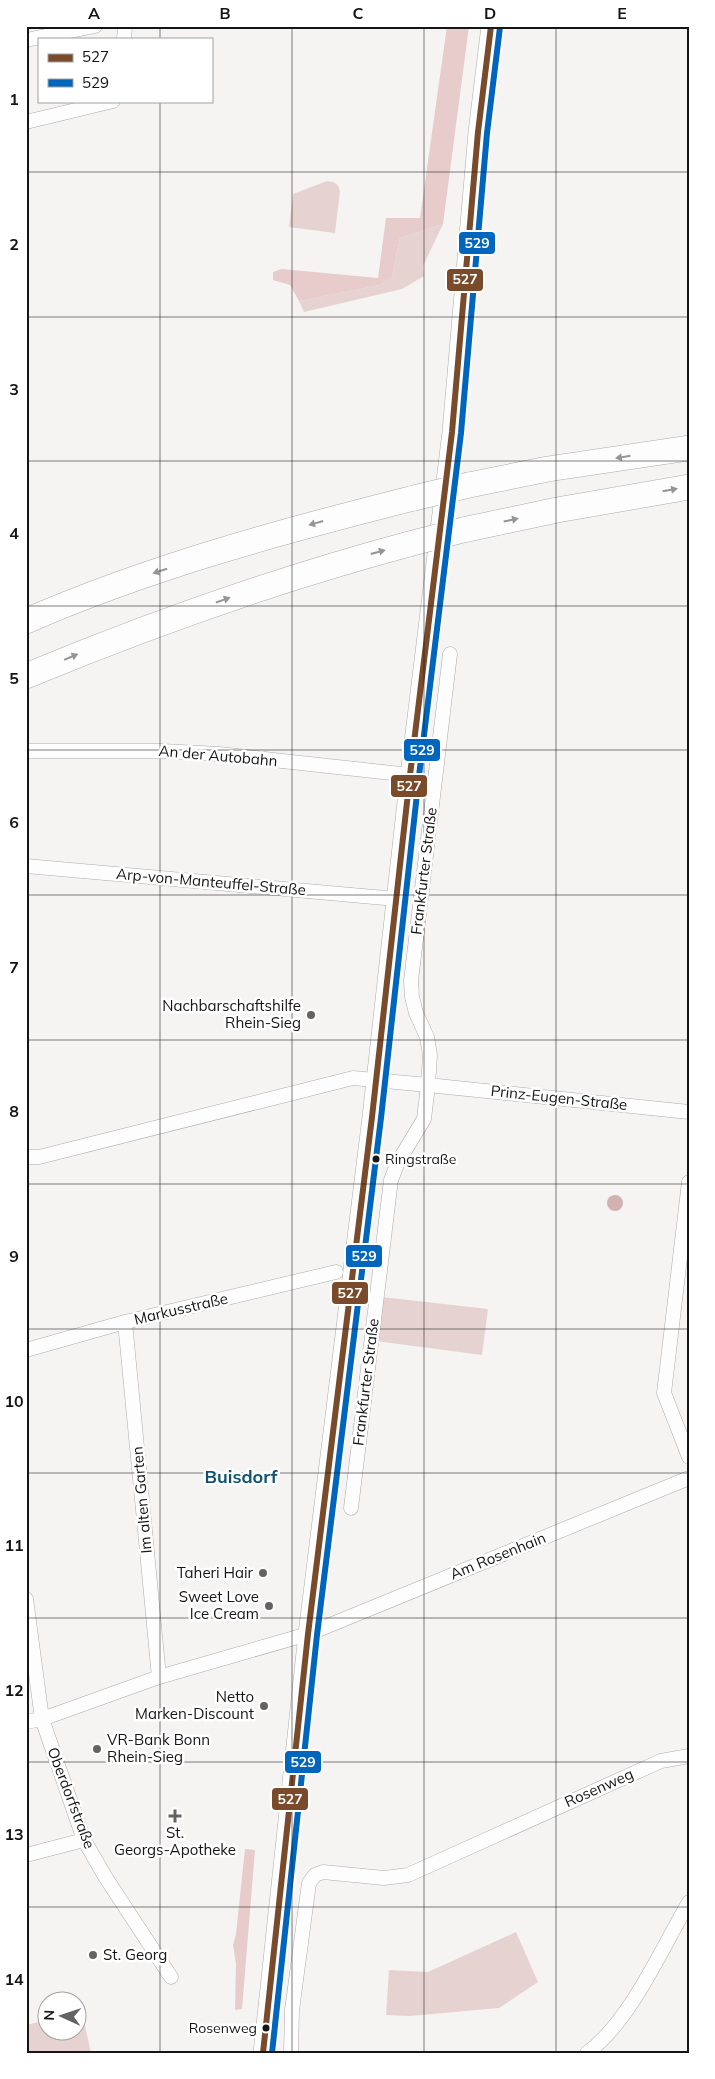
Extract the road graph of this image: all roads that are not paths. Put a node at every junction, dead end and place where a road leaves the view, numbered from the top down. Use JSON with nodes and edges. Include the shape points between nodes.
{"nodes":[{"id":1,"x":96,"y":26,"type":"edge"},
{"id":2,"x":491,"y":26,"type":"edge"},
{"id":3,"x":26,"y":40,"type":"edge"},
{"id":4,"x":109,"y":102,"type":"edge"},
{"id":5,"x":26,"y":122,"type":"edge"},
{"id":6,"x":689,"y":448,"type":"edge"},
{"id":7,"x":689,"y":487,"type":"edge"},
{"id":8,"x":26,"y":621,"type":"edge"},
{"id":9,"x":450,"y":654,"type":"dead end"},
{"id":10,"x":26,"y":676,"type":"edge"},
{"id":11,"x":26,"y":751,"type":"edge"},
{"id":12,"x":410,"y":775,"type":"junction"},
{"id":13,"x":32,"y":867,"type":"edge"},
{"id":14,"x":396,"y":899,"type":"junction"},
{"id":15,"x":376,"y":1079,"type":"junction"},
{"id":16,"x":428,"y":1085,"type":"junction"},
{"id":17,"x":689,"y":1112,"type":"edge"},
{"id":18,"x":26,"y":1157,"type":"edge"},
{"id":19,"x":689,"y":1182,"type":"edge"},
{"id":20,"x":336,"y":1272,"type":"dead end"},
{"id":21,"x":125,"y":1322,"type":"junction"},
{"id":22,"x":26,"y":1350,"type":"edge"},
{"id":23,"x":689,"y":1457,"type":"edge"},
{"id":24,"x":689,"y":1478,"type":"edge"},
{"id":25,"x":351,"y":1508,"type":"dead end"},
{"id":26,"x":26,"y":1599,"type":"edge"},
{"id":27,"x":308,"y":1634,"type":"junction"},
{"id":28,"x":158,"y":1677,"type":"junction"},
{"id":29,"x":42,"y":1719,"type":"junction"},
{"id":30,"x":26,"y":1722,"type":"edge"},
{"id":31,"x":689,"y":1756,"type":"edge"},
{"id":32,"x":84,"y":1840,"type":"junction"},
{"id":33,"x":26,"y":1855,"type":"edge"},
{"id":34,"x":689,"y":1902,"type":"edge"},
{"id":35,"x":170,"y":1977,"type":"dead end"},
{"id":36,"x":263,"y":2053,"type":"edge"},
{"id":37,"x":291,"y":2053,"type":"edge"},
{"id":38,"x":587,"y":2053,"type":"edge"}],
"edges":[{"from":1,"to":3,"type":"street"},
{"from":2,"to":12,"type":"main road","name":"Frankfurter Straße","via":[[478,132],[452,432]]},
{"from":4,"to":5,"type":"street"},
{"from":6,"to":8,"type":"highway","one_way":true,"bridge":true,"via":[[548,469],[325,521],[208,555]]},
{"from":10,"to":7,"type":"highway","one_way":true,"bridge":true,"via":[[221,600],[409,544],[557,510]]},
{"from":9,"to":16,"type":"street","name":"Frankfurter Straße","via":[[411,981],[412,998],[427,1037],[430,1055]]},
{"from":11,"to":12,"type":"street","name":"An der Autobahn","via":[[219,754]]},
{"from":12,"to":14,"type":"main road","name":"Frankfurter Straße"},
{"from":13,"to":14,"type":"street","name":"Arp-von-Manteuffel-Straße"},
{"from":14,"to":15,"type":"main road","name":"Frankfurter Straße"},
{"from":15,"to":16,"type":"street"},
{"from":15,"to":18,"type":"street","via":[[353,1078],[39,1157]]},
{"from":15,"to":27,"type":"main road","name":"Frankfurter Straße"},
{"from":16,"to":17,"type":"street","name":"Prinz-Eugen-Straße"},
{"from":16,"to":25,"type":"street","name":"Frankfurter Straße","via":[[424,1119],[391,1180]]},
{"from":19,"to":23,"type":"street","via":[[664,1394]]},
{"from":20,"to":21,"type":"street","name":"Markusstraße"},
{"from":21,"to":22,"type":"street","name":"Markusstraße"},
{"from":21,"to":28,"type":"street","name":"Im alten Garten"},
{"from":24,"to":27,"type":"street","name":"Am Rosenhain"},
{"from":26,"to":29,"type":"street","name":"Oberdorfstraße"},
{"from":27,"to":28,"type":"street","name":"Am Rosenhain"},
{"from":27,"to":36,"type":"main road","name":"Frankfurter Straße"},
{"from":28,"to":29,"type":"street","name":"Am Rosenhain"},
{"from":29,"to":30,"type":"street","name":"Am Rosenhain"},
{"from":29,"to":32,"type":"street","name":"Oberdorfstraße"},
{"from":31,"to":37,"type":"street","name":"Rosenweg","via":[[642,1768],[408,1875],[384,1878],[323,1872],[315,1875],[309,1882],[292,2010]]},
{"from":32,"to":33,"type":"street"},
{"from":32,"to":35,"type":"street","name":"Oberdorfstraße"},
{"from":34,"to":38,"type":"street","via":[[637,1994],[620,2019]]}]}
